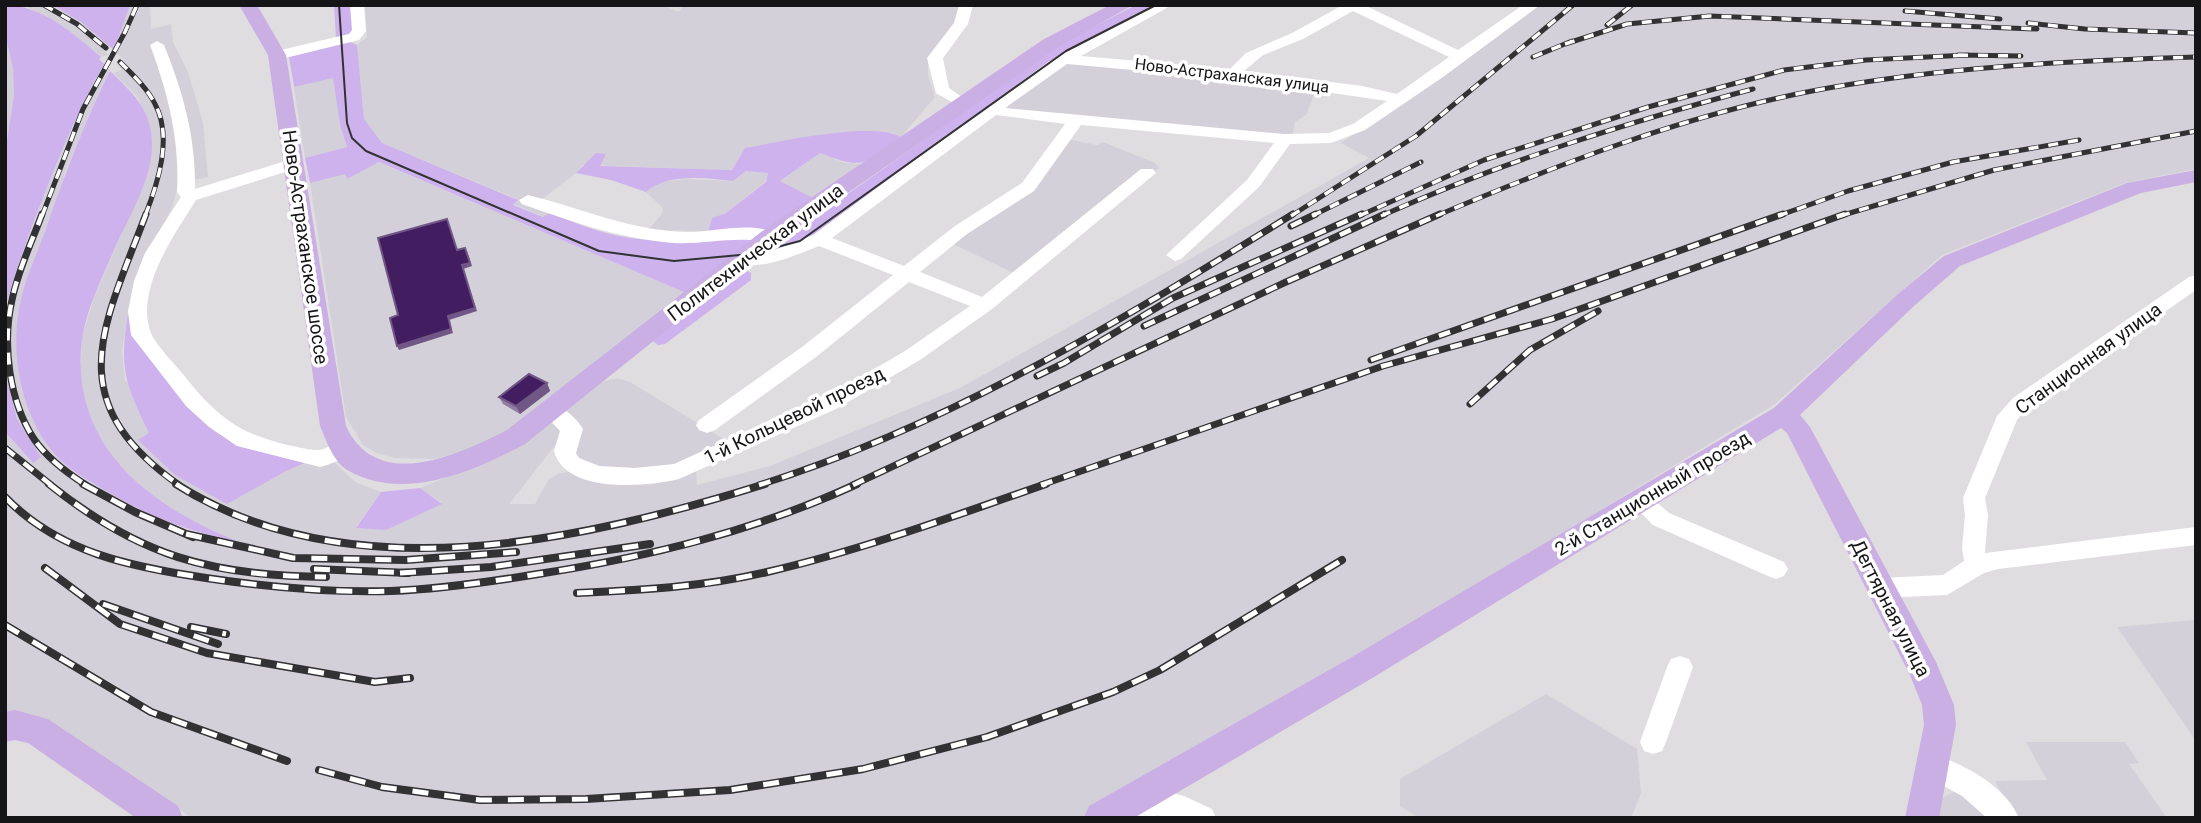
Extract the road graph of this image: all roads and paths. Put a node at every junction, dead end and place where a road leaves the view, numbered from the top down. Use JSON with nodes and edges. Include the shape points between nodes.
{"nodes":[{"id":1,"x":248,"y":5,"type":"edge"},
{"id":2,"x":357,"y":5,"type":"edge"},
{"id":3,"x":966,"y":5,"type":"edge"},
{"id":4,"x":1165,"y":5,"type":"edge"},
{"id":5,"x":1353,"y":5,"type":"edge"},
{"id":6,"x":1533,"y":5,"type":"edge"},
{"id":7,"x":1118,"y":6,"type":"edge"},
{"id":8,"x":157,"y":45,"type":"dead end"},
{"id":9,"x":277,"y":55,"type":"junction"},
{"id":10,"x":1459,"y":56,"type":"junction"},
{"id":11,"x":1065,"y":58,"type":"junction"},
{"id":12,"x":1234,"y":74,"type":"junction"},
{"id":13,"x":1398,"y":99,"type":"junction"},
{"id":14,"x":962,"y":103,"type":"junction"},
{"id":15,"x":995,"y":110,"type":"junction"},
{"id":16,"x":1074,"y":120,"type":"junction"},
{"id":17,"x":1284,"y":139,"type":"junction"},
{"id":18,"x":295,"y":163,"type":"junction"},
{"id":19,"x":1147,"y":173,"type":"dead end"},
{"id":20,"x":2196,"y":176,"type":"edge"},
{"id":21,"x":190,"y":196,"type":"junction"},
{"id":22,"x":528,"y":200,"type":"dead end"},
{"id":23,"x":769,"y":237,"type":"junction"},
{"id":24,"x":819,"y":239,"type":"junction"},
{"id":25,"x":1175,"y":255,"type":"dead end"},
{"id":26,"x":742,"y":258,"type":"junction"},
{"id":27,"x":907,"y":275,"type":"junction"},
{"id":28,"x":2196,"y":281,"type":"edge"},
{"id":29,"x":985,"y":305,"type":"junction"},
{"id":30,"x":551,"y":411,"type":"junction"},
{"id":31,"x":1783,"y":415,"type":"junction"},
{"id":32,"x":707,"y":425,"type":"dead end"},
{"id":33,"x":342,"y":448,"type":"junction"},
{"id":34,"x":1638,"y":499,"type":"junction"},
{"id":35,"x":2196,"y":536,"type":"edge"},
{"id":36,"x":1977,"y":565,"type":"junction"},
{"id":37,"x":1776,"y":569,"type":"dead end"},
{"id":38,"x":1881,"y":588,"type":"junction"},
{"id":39,"x":1680,"y":667,"type":"dead end"},
{"id":40,"x":5,"y":727,"type":"edge"},
{"id":41,"x":1653,"y":742,"type":"dead end"},
{"id":42,"x":1932,"y":765,"type":"junction"},
{"id":43,"x":1140,"y":808,"type":"edge"},
{"id":44,"x":166,"y":818,"type":"edge"},
{"id":45,"x":1101,"y":818,"type":"edge"},
{"id":46,"x":1202,"y":818,"type":"edge"},
{"id":47,"x":1922,"y":818,"type":"edge"},
{"id":48,"x":2005,"y":818,"type":"edge"}],
"edges":[{"from":1,"to":9,"type":"main road","name":"Ново-Астраханское шоссе"},
{"from":2,"to":9,"type":"street","via":[[357,35]]},
{"from":3,"to":14,"type":"street","via":[[961,24],[934,58],[942,90]]},
{"from":4,"to":11,"type":"street"},
{"from":5,"to":10,"type":"street"},
{"from":5,"to":12,"type":"street","via":[[1259,51]]},
{"from":6,"to":10,"type":"street"},
{"from":7,"to":14,"type":"main road","name":"Политехническая улица","via":[[1051,43]]},
{"from":8,"to":21,"type":"street","via":[[185,127],[186,192]]},
{"from":9,"to":18,"type":"main road","name":"Ново-Астраханское шоссе"},
{"from":10,"to":13,"type":"street"},
{"from":11,"to":12,"type":"street","name":"Ново-Астраханская улица"},
{"from":11,"to":15,"type":"street"},
{"from":12,"to":13,"type":"street","name":"Ново-Астраханская улица"},
{"from":13,"to":17,"type":"street","via":[[1344,135]]},
{"from":14,"to":23,"type":"main road","name":"Политехническая улица"},
{"from":15,"to":16,"type":"street"},
{"from":15,"to":24,"type":"street"},
{"from":16,"to":17,"type":"street"},
{"from":16,"to":27,"type":"street","name":"1-й Кольцевой проезд","via":[[1028,187],[961,230]]},
{"from":17,"to":25,"type":"street","via":[[1272,161]]},
{"from":18,"to":21,"type":"street"},
{"from":18,"to":33,"type":"main road","name":"Ново-Астраханское шоссе","via":[[329,411]]},
{"from":19,"to":29,"type":"street","name":"1-й Кольцевой проезд"},
{"from":20,"to":31,"type":"main road","name":"2-й Станционный проезд","via":[[2135,188],[1952,261]]},
{"from":21,"to":33,"type":"street","via":[[154,253],[143,281],[138,311],[141,335],[192,401],[245,440],[320,459]]},
{"from":22,"to":23,"type":"street","via":[[628,232],[673,237],[759,233]]},
{"from":23,"to":26,"type":"main road","name":"Политехническая улица"},
{"from":24,"to":26,"type":"street","via":[[774,257]]},
{"from":24,"to":27,"type":"street"},
{"from":26,"to":30,"type":"main road","name":"Политехническая улица"},
{"from":27,"to":29,"type":"street"},
{"from":27,"to":32,"type":"street","name":"1-й Кольцевой проезд"},
{"from":28,"to":36,"type":"street","name":"Станционная улица","via":[[2020,402],[2008,416],[1974,498],[1979,511],[1971,544]]},
{"from":29,"to":30,"type":"street","name":"1-й Кольцевой проезд","via":[[874,379],[669,474],[617,475],[572,466],[565,444],[572,429]]},
{"from":30,"to":33,"type":"main road","name":"Политехническая улица","via":[[516,436],[457,464],[421,473],[380,472],[358,463]]},
{"from":31,"to":34,"type":"main road","name":"2-й Станционный проезд"},
{"from":31,"to":38,"type":"main road","name":"Дегтярная улица","via":[[1797,427]]},
{"from":34,"to":37,"type":"street","via":[[1661,519]]},
{"from":34,"to":43,"type":"main road","name":"2-й Станционный проезд"},
{"from":35,"to":36,"type":"street"},
{"from":36,"to":38,"type":"street","via":[[1947,585]]},
{"from":38,"to":42,"type":"main road","name":"Дегтярная улица","via":[[1938,705],[1940,725]]},
{"from":39,"to":41,"type":"street"},
{"from":40,"to":44,"type":"main road","via":[[36,730]]},
{"from":42,"to":47,"type":"main road","name":"Дегтярная улица"},
{"from":42,"to":48,"type":"street","via":[[1989,798]]},
{"from":43,"to":45,"type":"main road","name":"2-й Станционный проезд"},
{"from":43,"to":46,"type":"street","via":[[1184,809]]}]}
